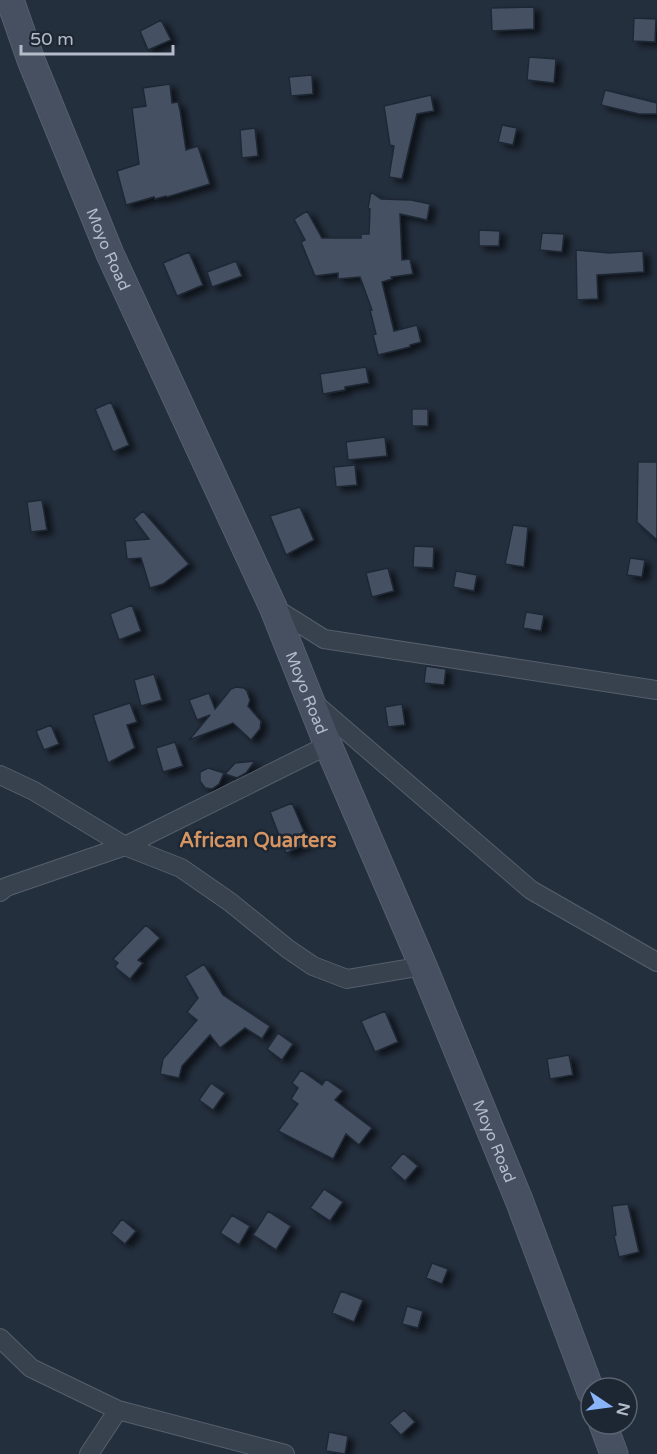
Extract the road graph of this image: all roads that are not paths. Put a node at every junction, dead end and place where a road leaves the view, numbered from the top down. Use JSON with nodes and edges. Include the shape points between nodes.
{"nodes":[{"id":1,"x":10,"y":0,"type":"edge"},
{"id":2,"x":273,"y":607,"type":"junction"},
{"id":3,"x":657,"y":690,"type":"edge"},
{"id":4,"x":309,"y":699,"type":"junction"},
{"id":5,"x":328,"y":745,"type":"junction"},
{"id":6,"x":0,"y":775,"type":"edge"},
{"id":7,"x":125,"y":846,"type":"junction"},
{"id":8,"x":0,"y":892,"type":"edge"},
{"id":9,"x":657,"y":962,"type":"edge"},
{"id":10,"x":423,"y":966,"type":"junction"},
{"id":11,"x":0,"y":1338,"type":"edge"},
{"id":12,"x":585,"y":1376,"type":"edge"},
{"id":13,"x":118,"y":1410,"type":"junction"},
{"id":14,"x":607,"y":1436,"type":"edge"},
{"id":15,"x":89,"y":1454,"type":"edge"},
{"id":16,"x":285,"y":1454,"type":"edge"},
{"id":17,"x":614,"y":1454,"type":"edge"}],
"edges":[{"from":1,"to":2,"type":"main road","name":"Moyo Road","via":[[110,254]]},
{"from":2,"to":3,"type":"street","via":[[324,639]]},
{"from":2,"to":4,"type":"main road","name":"Moyo Road"},
{"from":4,"to":5,"type":"main road","name":"Moyo Road"},
{"from":4,"to":9,"type":"street","via":[[531,890]]},
{"from":5,"to":7,"type":"street"},
{"from":5,"to":10,"type":"main road","name":"Moyo Road"},
{"from":6,"to":7,"type":"street"},
{"from":7,"to":8,"type":"street"},
{"from":7,"to":10,"type":"street","via":[[181,868],[313,966],[347,979]]},
{"from":10,"to":12,"type":"main road","name":"Moyo Road","via":[[519,1200]]},
{"from":11,"to":13,"type":"street","via":[[32,1368]]},
{"from":13,"to":15,"type":"street"},
{"from":13,"to":16,"type":"street"},
{"from":14,"to":17,"type":"main road"}]}
